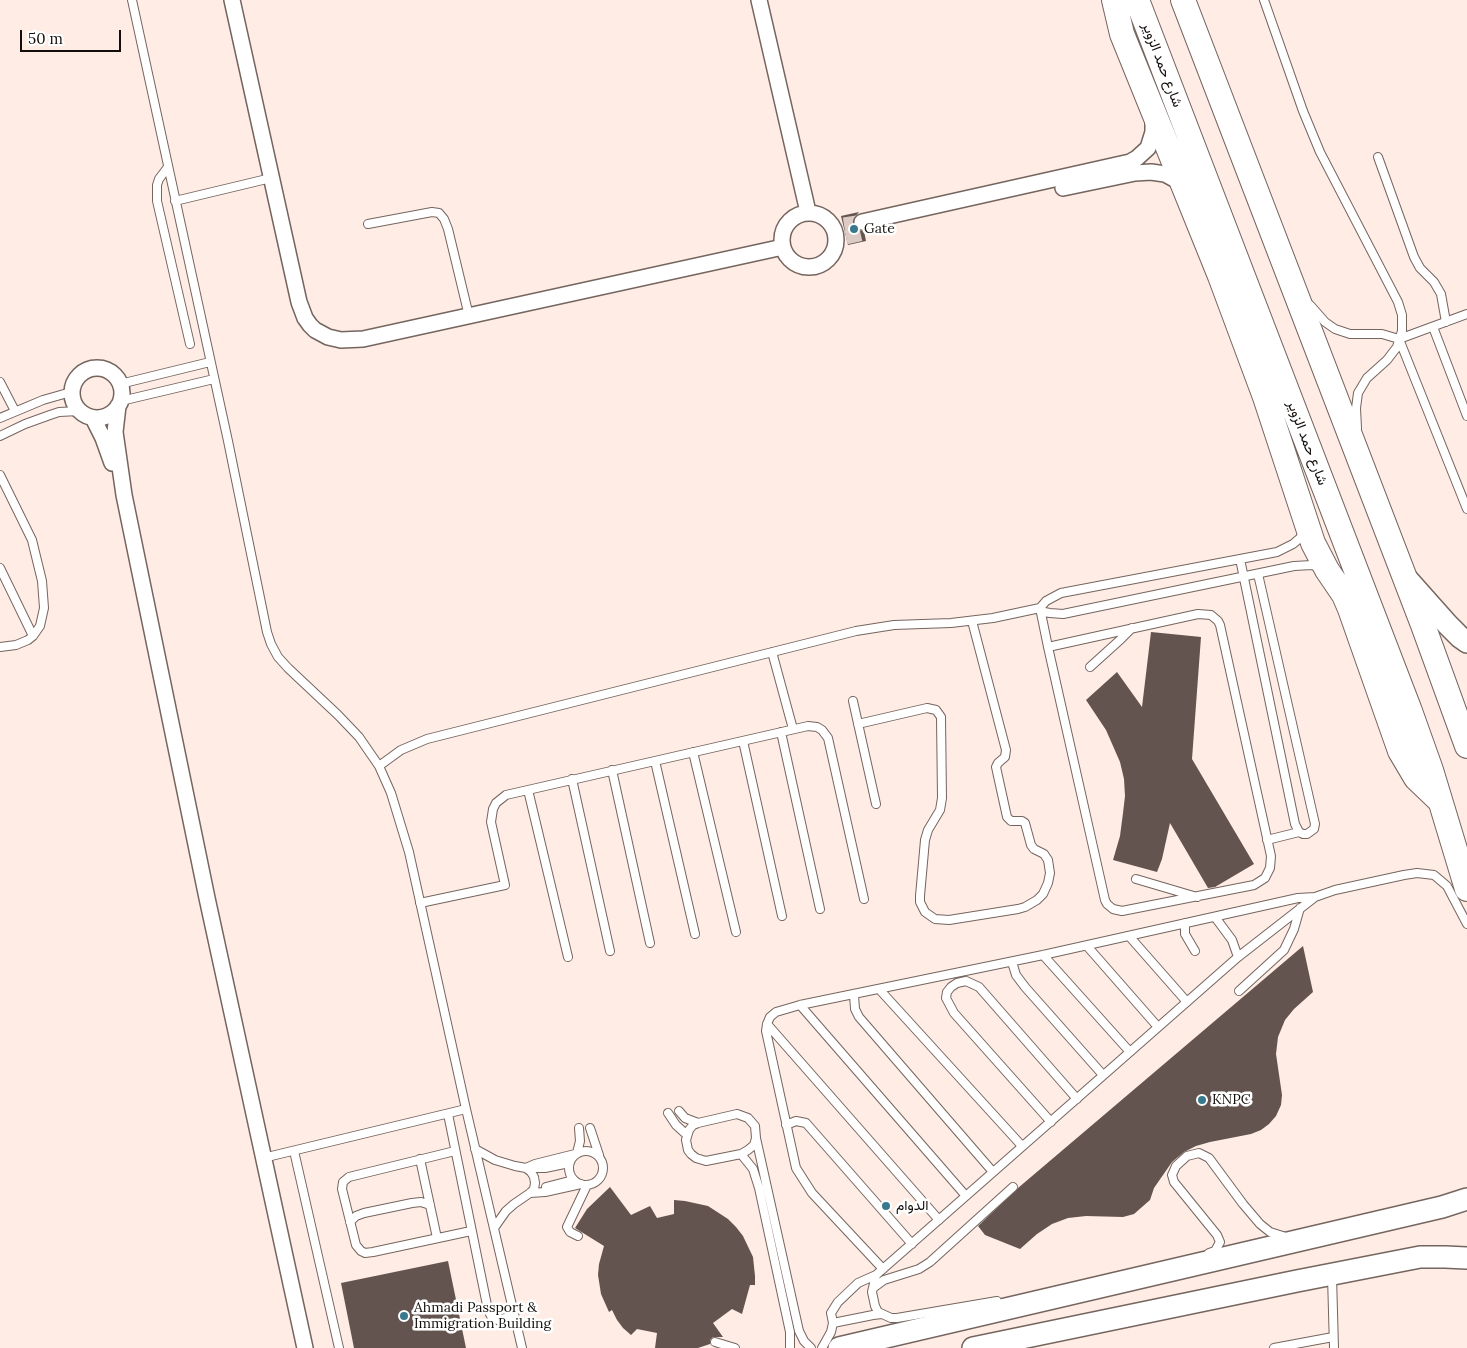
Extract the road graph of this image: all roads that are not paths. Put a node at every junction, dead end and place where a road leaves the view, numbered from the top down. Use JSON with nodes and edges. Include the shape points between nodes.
{"nodes":[{"id":1,"x":132,"y":0,"type":"edge"},
{"id":2,"x":232,"y":0,"type":"edge"},
{"id":3,"x":759,"y":0,"type":"edge"},
{"id":4,"x":1114,"y":0,"type":"edge"},
{"id":5,"x":1138,"y":0,"type":"edge"},
{"id":6,"x":1183,"y":0,"type":"edge"},
{"id":7,"x":1264,"y":0,"type":"edge"},
{"id":8,"x":1149,"y":100,"type":"junction"},
{"id":9,"x":1378,"y":157,"type":"dead end"},
{"id":10,"x":168,"y":167,"type":"junction"},
{"id":11,"x":272,"y":178,"type":"junction"},
{"id":12,"x":1186,"y":191,"type":"junction"},
{"id":13,"x":175,"y":201,"type":"junction"},
{"id":14,"x":808,"y":212,"type":"junction"},
{"id":15,"x":368,"y":224,"type":"dead end"},
{"id":16,"x":783,"y":247,"type":"junction"},
{"id":17,"x":1283,"y":261,"type":"junction"},
{"id":18,"x":1467,"y":314,"type":"edge"},
{"id":19,"x":469,"y":316,"type":"junction"},
{"id":20,"x":1446,"y":322,"type":"junction"},
{"id":21,"x":1433,"y":327,"type":"junction"},
{"id":22,"x":1399,"y":339,"type":"junction"},
{"id":23,"x":190,"y":344,"type":"dead end"},
{"id":24,"x":210,"y":362,"type":"junction"},
{"id":25,"x":214,"y":379,"type":"junction"},
{"id":26,"x":0,"y":382,"type":"edge"},
{"id":27,"x":120,"y":384,"type":"junction"},
{"id":28,"x":71,"y":392,"type":"junction"},
{"id":29,"x":120,"y":404,"type":"junction"},
{"id":30,"x":14,"y":411,"type":"junction"},
{"id":31,"x":86,"y":415,"type":"junction"},
{"id":32,"x":1467,"y":416,"type":"edge"},
{"id":33,"x":0,"y":418,"type":"edge"},
{"id":34,"x":0,"y":436,"type":"edge"},
{"id":35,"x":1364,"y":472,"type":"junction"},
{"id":36,"x":0,"y":474,"type":"edge"},
{"id":37,"x":124,"y":495,"type":"junction"},
{"id":38,"x":1467,"y":509,"type":"edge"},
{"id":39,"x":1307,"y":526,"type":"junction"},
{"id":40,"x":1240,"y":560,"type":"junction"},
{"id":41,"x":0,"y":568,"type":"edge"},
{"id":42,"x":1327,"y":570,"type":"junction"},
{"id":43,"x":1258,"y":574,"type":"junction"},
{"id":44,"x":1404,"y":575,"type":"junction"},
{"id":45,"x":1244,"y":577,"type":"junction"},
{"id":46,"x":1040,"y":608,"type":"junction"},
{"id":47,"x":972,"y":622,"type":"junction"},
{"id":48,"x":1132,"y":628,"type":"junction"},
{"id":49,"x":33,"y":636,"type":"junction"},
{"id":50,"x":1467,"y":642,"type":"edge"},
{"id":51,"x":0,"y":647,"type":"edge"},
{"id":52,"x":1048,"y":647,"type":"junction"},
{"id":53,"x":772,"y":652,"type":"junction"},
{"id":54,"x":1090,"y":668,"type":"dead end"},
{"id":55,"x":853,"y":701,"type":"dead end"},
{"id":56,"x":858,"y":724,"type":"junction"},
{"id":57,"x":793,"y":729,"type":"junction"},
{"id":58,"x":781,"y":732,"type":"junction"},
{"id":59,"x":743,"y":741,"type":"junction"},
{"id":60,"x":1467,"y":746,"type":"edge"},
{"id":61,"x":693,"y":752,"type":"junction"},
{"id":62,"x":655,"y":760,"type":"junction"},
{"id":63,"x":379,"y":766,"type":"junction"},
{"id":64,"x":612,"y":770,"type":"junction"},
{"id":65,"x":572,"y":779,"type":"junction"},
{"id":66,"x":528,"y":790,"type":"junction"},
{"id":67,"x":1441,"y":801,"type":"junction"},
{"id":68,"x":876,"y":804,"type":"dead end"},
{"id":69,"x":1299,"y":832,"type":"junction"},
{"id":70,"x":1267,"y":840,"type":"junction"},
{"id":71,"x":1136,"y":879,"type":"dead end"},
{"id":72,"x":1467,"y":890,"type":"edge"},
{"id":73,"x":1197,"y":897,"type":"junction"},
{"id":74,"x":1315,"y":897,"type":"junction"},
{"id":75,"x":864,"y":899,"type":"dead end"},
{"id":76,"x":420,"y":903,"type":"junction"},
{"id":77,"x":1300,"y":908,"type":"junction"},
{"id":78,"x":820,"y":909,"type":"dead end"},
{"id":79,"x":782,"y":916,"type":"dead end"},
{"id":80,"x":1215,"y":917,"type":"junction"},
{"id":81,"x":1185,"y":924,"type":"junction"},
{"id":82,"x":1467,"y":924,"type":"edge"},
{"id":83,"x":736,"y":932,"type":"dead end"},
{"id":84,"x":695,"y":934,"type":"dead end"},
{"id":85,"x":1129,"y":936,"type":"junction"},
{"id":86,"x":650,"y":943,"type":"dead end"},
{"id":87,"x":1087,"y":946,"type":"junction"},
{"id":88,"x":610,"y":951,"type":"dead end"},
{"id":89,"x":1195,"y":951,"type":"dead end"},
{"id":90,"x":1043,"y":955,"type":"junction"},
{"id":91,"x":568,"y":957,"type":"dead end"},
{"id":92,"x":1238,"y":957,"type":"junction"},
{"id":93,"x":1012,"y":962,"type":"junction"},
{"id":94,"x":880,"y":989,"type":"junction"},
{"id":95,"x":1239,"y":991,"type":"dead end"},
{"id":96,"x":854,"y":995,"type":"junction"},
{"id":97,"x":1187,"y":1002,"type":"junction"},
{"id":98,"x":800,"y":1005,"type":"junction"},
{"id":99,"x":767,"y":1024,"type":"junction"},
{"id":100,"x":1158,"y":1027,"type":"junction"},
{"id":101,"x":1130,"y":1052,"type":"junction"},
{"id":102,"x":1103,"y":1075,"type":"junction"},
{"id":103,"x":1077,"y":1099,"type":"junction"},
{"id":104,"x":466,"y":1110,"type":"junction"},
{"id":105,"x":679,"y":1111,"type":"dead end"},
{"id":106,"x":668,"y":1113,"type":"dead end"},
{"id":107,"x":448,"y":1114,"type":"junction"},
{"id":108,"x":698,"y":1122,"type":"junction"},
{"id":109,"x":1050,"y":1122,"type":"junction"},
{"id":110,"x":786,"y":1125,"type":"junction"},
{"id":111,"x":579,"y":1128,"type":"dead end"},
{"id":112,"x":590,"y":1128,"type":"dead end"},
{"id":113,"x":687,"y":1134,"type":"junction"},
{"id":114,"x":756,"y":1138,"type":"junction"},
{"id":115,"x":1022,"y":1146,"type":"junction"},
{"id":116,"x":476,"y":1149,"type":"junction"},
{"id":117,"x":294,"y":1151,"type":"junction"},
{"id":118,"x":455,"y":1151,"type":"junction"},
{"id":119,"x":576,"y":1153,"type":"junction"},
{"id":120,"x":741,"y":1154,"type":"junction"},
{"id":121,"x":600,"y":1157,"type":"junction"},
{"id":122,"x":263,"y":1158,"type":"junction"},
{"id":123,"x":420,"y":1160,"type":"junction"},
{"id":124,"x":569,"y":1163,"type":"junction"},
{"id":125,"x":526,"y":1168,"type":"junction"},
{"id":126,"x":993,"y":1172,"type":"junction"},
{"id":127,"x":573,"y":1180,"type":"junction"},
{"id":128,"x":584,"y":1185,"type":"junction"},
{"id":129,"x":1013,"y":1187,"type":"dead end"},
{"id":130,"x":530,"y":1193,"type":"junction"},
{"id":131,"x":966,"y":1196,"type":"junction"},
{"id":132,"x":1467,"y":1199,"type":"edge"},
{"id":133,"x":1467,"y":1203,"type":"edge"},
{"id":134,"x":430,"y":1205,"type":"junction"},
{"id":135,"x":1442,"y":1207,"type":"junction"},
{"id":136,"x":939,"y":1220,"type":"junction"},
{"id":137,"x":350,"y":1222,"type":"junction"},
{"id":138,"x":494,"y":1228,"type":"junction"},
{"id":139,"x":471,"y":1231,"type":"junction"},
{"id":140,"x":578,"y":1236,"type":"dead end"},
{"id":141,"x":437,"y":1238,"type":"junction"},
{"id":142,"x":1300,"y":1240,"type":"junction"},
{"id":143,"x":912,"y":1244,"type":"junction"},
{"id":144,"x":1467,"y":1247,"type":"edge"},
{"id":145,"x":1420,"y":1258,"type":"junction"},
{"id":146,"x":1467,"y":1258,"type":"edge"},
{"id":147,"x":883,"y":1269,"type":"junction"},
{"id":148,"x":1154,"y":1274,"type":"junction"},
{"id":149,"x":1332,"y":1274,"type":"junction"},
{"id":150,"x":876,"y":1275,"type":"junction"},
{"id":151,"x":873,"y":1288,"type":"junction"},
{"id":152,"x":1090,"y":1289,"type":"junction"},
{"id":153,"x":1025,"y":1296,"type":"dead end"},
{"id":154,"x":1004,"y":1299,"type":"dead end"},
{"id":155,"x":882,"y":1314,"type":"junction"},
{"id":156,"x":514,"y":1316,"type":"junction"},
{"id":157,"x":833,"y":1323,"type":"junction"},
{"id":158,"x":1333,"y":1337,"type":"junction"},
{"id":159,"x":715,"y":1342,"type":"dead end"},
{"id":160,"x":976,"y":1347,"type":"edge"},
{"id":161,"x":304,"y":1348,"type":"edge"},
{"id":162,"x":340,"y":1348,"type":"edge"},
{"id":163,"x":522,"y":1348,"type":"edge"},
{"id":164,"x":735,"y":1348,"type":"edge"},
{"id":165,"x":790,"y":1348,"type":"edge"},
{"id":166,"x":811,"y":1348,"type":"edge"},
{"id":167,"x":822,"y":1348,"type":"edge"},
{"id":168,"x":839,"y":1348,"type":"edge"},
{"id":169,"x":1274,"y":1348,"type":"edge"},
{"id":170,"x":1334,"y":1348,"type":"edge"}],
"edges":[{"from":1,"to":10,"type":"lane"},
{"from":2,"to":11,"type":"street"},
{"from":3,"to":14,"type":"street"},
{"from":4,"to":8,"type":"main road","via":[[1122,34]]},
{"from":5,"to":67,"type":"main road","name":"شارع حمد الزوير"},
{"from":6,"to":17,"type":"main road"},
{"from":7,"to":22,"type":"lane","via":[[1320,152],[1398,302],[1402,322]]},
{"from":8,"to":12,"type":"main road"},
{"from":8,"to":12,"type":"street","via":[[1154,124],[1151,140],[1143,153],[1130,162],[863,227],[1134,173],[1165,174]]},
{"from":9,"to":20,"type":"lane","via":[[1414,257],[1441,294]]},
{"from":10,"to":13,"type":"lane"},
{"from":10,"to":23,"type":"lane","via":[[157,184],[157,201]]},
{"from":11,"to":13,"type":"lane"},
{"from":11,"to":19,"type":"street","via":[[299,302],[305,318],[315,330],[334,339],[363,339]]},
{"from":12,"to":39,"type":"main road","via":[[1262,387]]},
{"from":13,"to":24,"type":"lane"},
{"from":14,"to":16,"type":"street","via":[[788,222],[783,231]]},
{"from":14,"to":16,"type":"street","via":[[824,216],[839,233],[833,254],[826,262],[807,267],[789,259]]},
{"from":15,"to":19,"type":"lane","via":[[439,213],[448,229]]},
{"from":16,"to":19,"type":"street"},
{"from":17,"to":22,"type":"lane","via":[[1309,304],[1335,329],[1350,334],[1382,334]]},
{"from":17,"to":35,"type":"main road"},
{"from":18,"to":20,"type":"lane"},
{"from":20,"to":21,"type":"lane"},
{"from":21,"to":22,"type":"lane"},
{"from":21,"to":32,"type":"lane"},
{"from":22,"to":35,"type":"lane","via":[[1392,354],[1367,378],[1358,392],[1356,421]]},
{"from":22,"to":38,"type":"lane"},
{"from":24,"to":25,"type":"lane"},
{"from":24,"to":27,"type":"lane"},
{"from":25,"to":29,"type":"lane"},
{"from":25,"to":63,"type":"lane","via":[[271,644],[288,668],[354,732]]},
{"from":26,"to":30,"type":"lane"},
{"from":27,"to":28,"type":"street","via":[[106,370],[90,369],[77,377]]},
{"from":27,"to":29,"type":"street"},
{"from":28,"to":30,"type":"lane"},
{"from":28,"to":31,"type":"street","via":[[72,400]]},
{"from":29,"to":31,"type":"street","via":[[103,418]]},
{"from":29,"to":37,"type":"street","via":[[115,432]]},
{"from":30,"to":33,"type":"lane"},
{"from":31,"to":34,"type":"lane","via":[[60,412]]},
{"from":31,"to":37,"type":"street","via":[[103,438]]},
{"from":35,"to":44,"type":"main road"},
{"from":36,"to":49,"type":"lane","via":[[32,540],[42,581],[42,618]]},
{"from":37,"to":122,"type":"street"},
{"from":39,"to":40,"type":"lane","via":[[1300,538],[1285,549]]},
{"from":39,"to":42,"type":"main road"},
{"from":40,"to":45,"type":"lane"},
{"from":40,"to":46,"type":"lane","via":[[1062,593]]},
{"from":41,"to":49,"type":"lane"},
{"from":42,"to":43,"type":"lane","via":[[1303,565]]},
{"from":42,"to":67,"type":"main road","via":[[1350,609],[1400,751],[1416,778]]},
{"from":43,"to":45,"type":"lane"},
{"from":43,"to":69,"type":"lane","via":[[1315,824],[1307,834]]},
{"from":44,"to":50,"type":"main road"},
{"from":44,"to":60,"type":"main road"},
{"from":45,"to":46,"type":"lane","via":[[1063,614]]},
{"from":45,"to":69,"type":"lane"},
{"from":46,"to":47,"type":"lane"},
{"from":46,"to":52,"type":"lane"},
{"from":47,"to":53,"type":"lane","via":[[875,628]]},
{"from":47,"to":56,"type":"lane","via":[[1006,750],[1005,757],[996,767],[1007,817],[1011,821],[1025,823],[1032,847],[1048,860],[1048,883],[1037,900],[1018,909],[949,920],[935,920],[925,912],[920,896],[926,835],[940,810],[942,798],[940,713],[927,708]]},
{"from":48,"to":52,"type":"lane"},
{"from":48,"to":54,"type":"lane"},
{"from":48,"to":70,"type":"lane","via":[[1202,613],[1212,615],[1218,621]]},
{"from":49,"to":51,"type":"lane","via":[[16,645]]},
{"from":52,"to":73,"type":"lane","via":[[1107,904],[1113,910],[1122,911]]},
{"from":53,"to":57,"type":"lane"},
{"from":53,"to":63,"type":"lane","via":[[427,739],[401,750]]},
{"from":55,"to":56,"type":"lane"},
{"from":56,"to":68,"type":"lane"},
{"from":57,"to":58,"type":"lane"},
{"from":57,"to":75,"type":"lane","via":[[813,726],[828,738]]},
{"from":58,"to":59,"type":"lane"},
{"from":58,"to":78,"type":"lane"},
{"from":59,"to":61,"type":"lane"},
{"from":59,"to":79,"type":"lane"},
{"from":61,"to":62,"type":"lane"},
{"from":61,"to":83,"type":"lane"},
{"from":62,"to":64,"type":"lane"},
{"from":62,"to":84,"type":"lane"},
{"from":63,"to":76,"type":"lane","via":[[397,809]]},
{"from":64,"to":65,"type":"lane"},
{"from":64,"to":86,"type":"lane"},
{"from":65,"to":66,"type":"lane"},
{"from":65,"to":88,"type":"lane"},
{"from":66,"to":76,"type":"lane","via":[[500,799],[491,815],[505,885]]},
{"from":66,"to":91,"type":"lane"},
{"from":67,"to":72,"type":"main road","name":"شارع حمد الزوير"},
{"from":69,"to":70,"type":"lane"},
{"from":70,"to":73,"type":"lane","via":[[1270,868],[1260,882]]},
{"from":71,"to":73,"type":"lane"},
{"from":74,"to":77,"type":"lane"},
{"from":74,"to":80,"type":"lane"},
{"from":74,"to":82,"type":"lane","via":[[1404,875],[1434,875],[1447,886]]},
{"from":76,"to":104,"type":"lane"},
{"from":77,"to":92,"type":"lane"},
{"from":77,"to":95,"type":"lane","via":[[1284,950]]},
{"from":80,"to":81,"type":"lane"},
{"from":80,"to":92,"type":"lane","via":[[1232,940]]},
{"from":81,"to":85,"type":"lane"},
{"from":81,"to":89,"type":"lane","via":[[1185,934]]},
{"from":85,"to":87,"type":"lane"},
{"from":85,"to":97,"type":"lane"},
{"from":87,"to":90,"type":"lane"},
{"from":87,"to":100,"type":"lane"},
{"from":90,"to":93,"type":"lane"},
{"from":90,"to":101,"type":"lane"},
{"from":92,"to":97,"type":"lane"},
{"from":93,"to":94,"type":"lane"},
{"from":93,"to":102,"type":"lane","via":[[1024,987]]},
{"from":94,"to":96,"type":"lane"},
{"from":94,"to":115,"type":"lane"},
{"from":96,"to":98,"type":"lane"},
{"from":96,"to":126,"type":"lane","via":[[859,1017]]},
{"from":97,"to":100,"type":"lane"},
{"from":98,"to":99,"type":"lane","via":[[776,1012]]},
{"from":98,"to":131,"type":"lane"},
{"from":99,"to":110,"type":"lane"},
{"from":99,"to":136,"type":"lane"},
{"from":100,"to":101,"type":"lane"},
{"from":101,"to":102,"type":"lane"},
{"from":102,"to":103,"type":"lane"},
{"from":103,"to":109,"type":"lane"},
{"from":103,"to":109,"type":"lane","via":[[979,987],[966,981],[951,987],[946,998],[954,1013]]},
{"from":104,"to":107,"type":"lane"},
{"from":104,"to":116,"type":"lane"},
{"from":105,"to":108,"type":"lane","via":[[685,1118]]},
{"from":106,"to":113,"type":"lane"},
{"from":107,"to":117,"type":"lane"},
{"from":107,"to":118,"type":"lane"},
{"from":108,"to":113,"type":"lane"},
{"from":108,"to":114,"type":"lane","via":[[732,1114],[743,1115],[752,1122]]},
{"from":109,"to":115,"type":"lane"},
{"from":110,"to":143,"type":"lane","via":[[796,1121],[806,1123]]},
{"from":110,"to":147,"type":"lane","via":[[800,1176]]},
{"from":111,"to":119,"type":"lane","via":[[580,1141]]},
{"from":112,"to":121,"type":"lane"},
{"from":113,"to":120,"type":"lane","via":[[688,1150],[701,1160]]},
{"from":114,"to":120,"type":"lane","via":[[754,1145]]},
{"from":114,"to":166,"type":"lane","via":[[799,1331]]},
{"from":115,"to":126,"type":"lane"},
{"from":116,"to":125,"type":"lane","via":[[494,1160]]},
{"from":116,"to":138,"type":"lane"},
{"from":117,"to":122,"type":"lane"},
{"from":117,"to":162,"type":"lane"},
{"from":118,"to":123,"type":"lane"},
{"from":118,"to":139,"type":"lane"},
{"from":119,"to":121,"type":"lane","via":[[592,1151]]},
{"from":119,"to":124,"type":"lane"},
{"from":119,"to":125,"type":"lane"},
{"from":120,"to":165,"type":"lane","via":[[753,1169],[759,1188],[790,1332]]},
{"from":121,"to":128,"type":"lane","via":[[604,1167],[601,1177],[593,1184]]},
{"from":122,"to":161,"type":"street"},
{"from":123,"to":134,"type":"lane"},
{"from":123,"to":137,"type":"lane","via":[[345,1179],[342,1189]]},
{"from":124,"to":125,"type":"lane","via":[[541,1169]]},
{"from":124,"to":127,"type":"lane"},
{"from":125,"to":130,"type":"lane","via":[[535,1183]]},
{"from":126,"to":131,"type":"lane"},
{"from":127,"to":128,"type":"lane"},
{"from":127,"to":130,"type":"lane"},
{"from":128,"to":130,"type":"lane"},
{"from":128,"to":140,"type":"lane","via":[[567,1227]]},
{"from":129,"to":151,"type":"lane","via":[[926,1266],[884,1280]]},
{"from":130,"to":138,"type":"lane","via":[[514,1204]]},
{"from":131,"to":136,"type":"lane"},
{"from":132,"to":135,"type":"main road"},
{"from":133,"to":135,"type":"main road"},
{"from":134,"to":137,"type":"lane","via":[[412,1203],[364,1213]]},
{"from":134,"to":141,"type":"lane"},
{"from":135,"to":142,"type":"main road"},
{"from":136,"to":143,"type":"lane"},
{"from":137,"to":141,"type":"lane","via":[[356,1245],[365,1253]]},
{"from":138,"to":156,"type":"lane"},
{"from":139,"to":141,"type":"lane"},
{"from":139,"to":156,"type":"lane","via":[[489,1314],[497,1320]]},
{"from":142,"to":148,"type":"main road"},
{"from":142,"to":148,"type":"lane","via":[[1270,1232],[1260,1224],[1209,1158],[1199,1153],[1187,1156],[1172,1175],[1220,1242],[1215,1251]]},
{"from":143,"to":147,"type":"lane"},
{"from":144,"to":145,"type":"main road"},
{"from":145,"to":146,"type":"main road"},
{"from":145,"to":149,"type":"main road"},
{"from":147,"to":150,"type":"lane"},
{"from":148,"to":152,"type":"main road"},
{"from":149,"to":158,"type":"lane"},
{"from":149,"to":160,"type":"main road"},
{"from":150,"to":151,"type":"lane"},
{"from":150,"to":157,"type":"lane","via":[[858,1283],[838,1302],[831,1313]]},
{"from":151,"to":155,"type":"lane","via":[[875,1306]]},
{"from":152,"to":153,"type":"lane"},
{"from":152,"to":160,"type":"main road","via":[[1110,1291],[1118,1302],[1117,1306]]},
{"from":152,"to":168,"type":"main road"},
{"from":154,"to":155,"type":"lane","via":[[897,1318]]},
{"from":155,"to":157,"type":"lane"},
{"from":156,"to":163,"type":"lane"},
{"from":157,"to":167,"type":"lane"},
{"from":158,"to":169,"type":"lane"},
{"from":158,"to":170,"type":"lane"},
{"from":159,"to":164,"type":"lane"}]}
